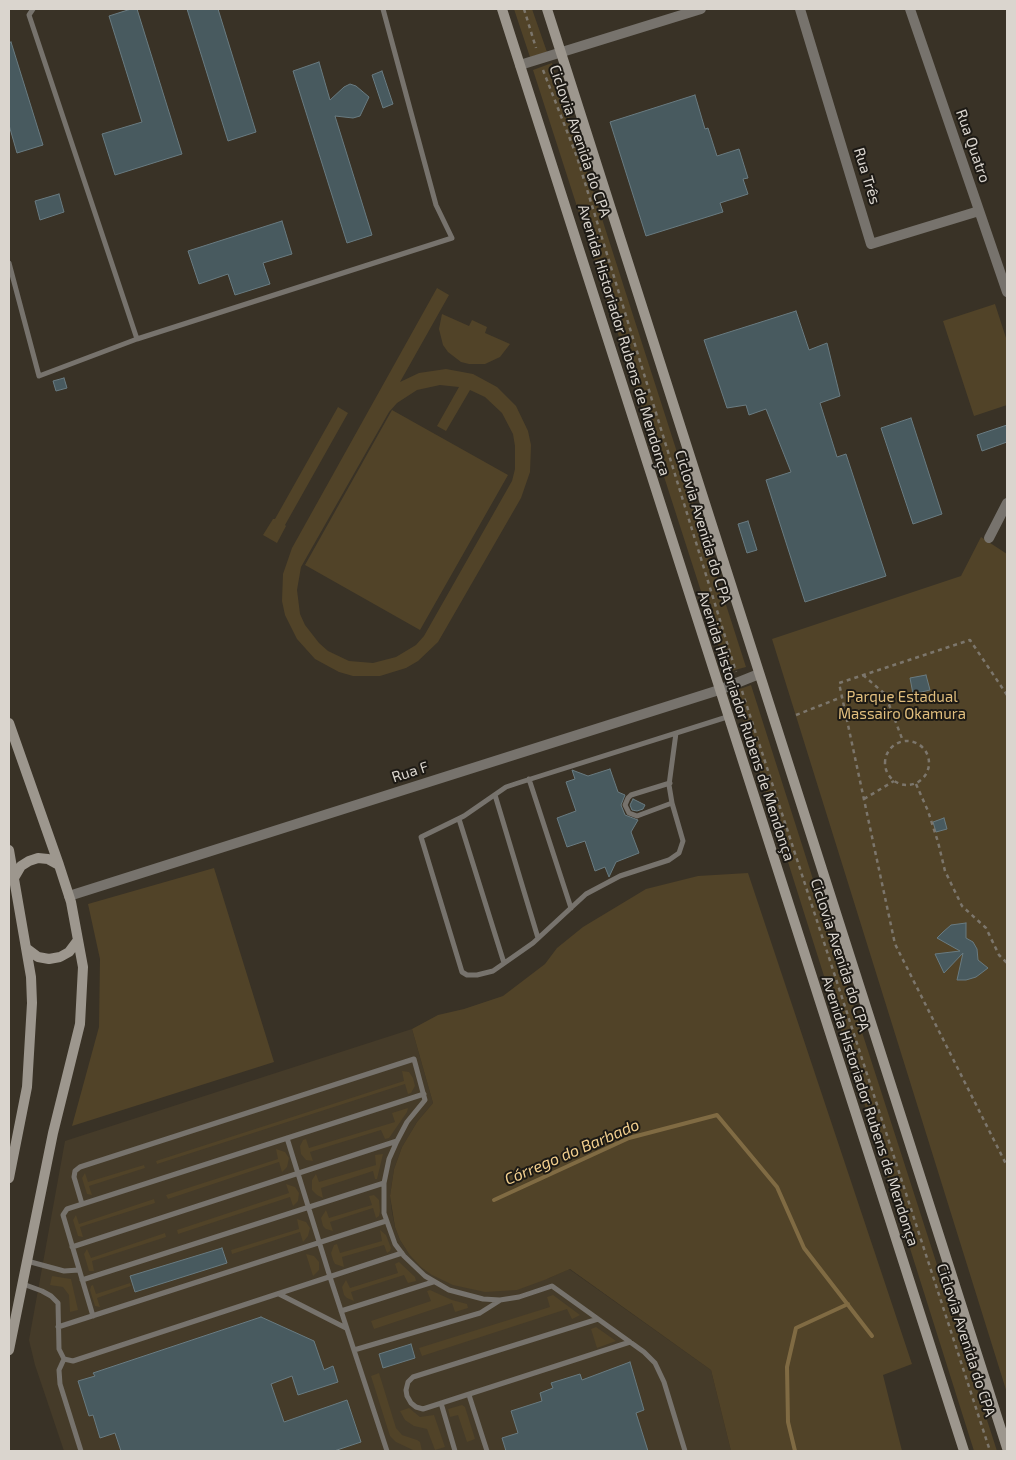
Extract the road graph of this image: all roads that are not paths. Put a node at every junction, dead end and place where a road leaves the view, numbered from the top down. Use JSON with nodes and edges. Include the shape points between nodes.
{"nodes":[{"id":1,"x":33,"y":9,"type":"edge"},
{"id":2,"x":383,"y":9,"type":"edge"},
{"id":3,"x":502,"y":9,"type":"edge"},
{"id":4,"x":547,"y":9,"type":"edge"},
{"id":5,"x":701,"y":9,"type":"edge"},
{"id":6,"x":800,"y":9,"type":"edge"},
{"id":7,"x":910,"y":9,"type":"edge"},
{"id":8,"x":561,"y":52,"type":"junction"},
{"id":9,"x":520,"y":66,"type":"junction"},
{"id":10,"x":979,"y":211,"type":"junction"},
{"id":11,"x":9,"y":263,"type":"edge"},
{"id":12,"x":1007,"y":292,"type":"edge"},
{"id":13,"x":137,"y":339,"type":"junction"},
{"id":14,"x":1007,"y":502,"type":"edge"},
{"id":15,"x":988,"y":538,"type":"dead end"},
{"id":16,"x":759,"y":674,"type":"junction"},
{"id":17,"x":718,"y":690,"type":"junction"},
{"id":18,"x":727,"y":717,"type":"junction"},
{"id":19,"x":9,"y":722,"type":"edge"},
{"id":20,"x":676,"y":733,"type":"junction"},
{"id":21,"x":529,"y":779,"type":"junction"},
{"id":22,"x":670,"y":783,"type":"junction"},
{"id":23,"x":495,"y":795,"type":"junction"},
{"id":24,"x":672,"y":803,"type":"junction"},
{"id":25,"x":459,"y":819,"type":"junction"},
{"id":26,"x":9,"y":850,"type":"edge"},
{"id":27,"x":59,"y":865,"type":"junction"},
{"id":28,"x":14,"y":878,"type":"junction"},
{"id":29,"x":69,"y":896,"type":"junction"},
{"id":30,"x":571,"y":908,"type":"junction"},
{"id":31,"x":538,"y":938,"type":"junction"},
{"id":32,"x":78,"y":940,"type":"junction"},
{"id":33,"x":26,"y":948,"type":"junction"},
{"id":34,"x":504,"y":964,"type":"junction"},
{"id":35,"x":424,"y":1094,"type":"junction"},
{"id":36,"x":288,"y":1138,"type":"junction"},
{"id":37,"x":396,"y":1140,"type":"junction"},
{"id":38,"x":298,"y":1172,"type":"junction"},
{"id":39,"x":9,"y":1178,"type":"edge"},
{"id":40,"x":384,"y":1183,"type":"junction"},
{"id":41,"x":82,"y":1204,"type":"junction"},
{"id":42,"x":309,"y":1208,"type":"junction"},
{"id":43,"x":386,"y":1221,"type":"junction"},
{"id":44,"x":320,"y":1243,"type":"junction"},
{"id":45,"x":72,"y":1247,"type":"junction"},
{"id":46,"x":402,"y":1253,"type":"junction"},
{"id":47,"x":27,"y":1261,"type":"junction"},
{"id":48,"x":79,"y":1270,"type":"junction"},
{"id":49,"x":330,"y":1277,"type":"junction"},
{"id":50,"x":82,"y":1280,"type":"junction"},
{"id":51,"x":433,"y":1282,"type":"junction"},
{"id":52,"x":22,"y":1284,"type":"junction"},
{"id":53,"x":279,"y":1294,"type":"junction"},
{"id":54,"x":500,"y":1300,"type":"junction"},
{"id":55,"x":341,"y":1311,"type":"junction"},
{"id":56,"x":93,"y":1316,"type":"junction"},
{"id":57,"x":598,"y":1319,"type":"junction"},
{"id":58,"x":58,"y":1327,"type":"junction"},
{"id":59,"x":346,"y":1328,"type":"junction"},
{"id":60,"x":630,"y":1342,"type":"junction"},
{"id":61,"x":9,"y":1350,"type":"edge"},
{"id":62,"x":354,"y":1350,"type":"junction"},
{"id":63,"x":64,"y":1359,"type":"junction"},
{"id":64,"x":469,"y":1395,"type":"junction"},
{"id":65,"x":441,"y":1403,"type":"junction"},
{"id":66,"x":1007,"y":1448,"type":"edge"},
{"id":67,"x":81,"y":1451,"type":"edge"},
{"id":68,"x":387,"y":1451,"type":"edge"},
{"id":69,"x":455,"y":1451,"type":"edge"},
{"id":70,"x":487,"y":1451,"type":"edge"},
{"id":71,"x":685,"y":1451,"type":"edge"},
{"id":72,"x":964,"y":1451,"type":"edge"}],
"edges":[{"from":1,"to":13,"type":"lane","via":[[29,15]]},
{"from":2,"to":13,"type":"lane","via":[[436,205],[452,238]]},
{"from":3,"to":9,"type":"main road","name":"Avenida Historiador Rubens de Mendonça"},
{"from":4,"to":8,"type":"main road","name":"Avenida Historiador Rubens de Mendonça"},
{"from":5,"to":8,"type":"street"},
{"from":6,"to":10,"type":"street","name":"Rua Três","via":[[871,244]]},
{"from":7,"to":10,"type":"street","name":"Rua Quatro"},
{"from":8,"to":9,"type":"street"},
{"from":8,"to":16,"type":"main road","name":"Avenida Historiador Rubens de Mendonça"},
{"from":9,"to":17,"type":"main road","name":"Avenida Historiador Rubens de Mendonça"},
{"from":10,"to":12,"type":"street","name":"Rua Quatro"},
{"from":11,"to":13,"type":"lane","via":[[38,376]]},
{"from":14,"to":15,"type":"street"},
{"from":16,"to":17,"type":"street","name":"Rua F"},
{"from":16,"to":66,"type":"main road","name":"Avenida Historiador Rubens de Mendonça"},
{"from":17,"to":18,"type":"main road","name":"Avenida Historiador Rubens de Mendonça"},
{"from":17,"to":29,"type":"street","name":"Rua F"},
{"from":18,"to":20,"type":"lane"},
{"from":18,"to":72,"type":"main road","name":"Avenida Historiador Rubens de Mendonça"},
{"from":19,"to":27,"type":"main road"},
{"from":20,"to":21,"type":"lane"},
{"from":20,"to":22,"type":"lane"},
{"from":21,"to":23,"type":"lane"},
{"from":21,"to":30,"type":"lane"},
{"from":22,"to":24,"type":"lane"},
{"from":22,"to":24,"type":"lane","via":[[631,796],[625,805],[629,813],[637,816]]},
{"from":23,"to":25,"type":"lane"},
{"from":23,"to":31,"type":"lane"},
{"from":24,"to":30,"type":"lane","via":[[683,841],[680,853],[602,884]]},
{"from":25,"to":34,"type":"lane"},
{"from":25,"to":34,"type":"lane","via":[[421,837],[460,969],[467,975],[478,975]]},
{"from":26,"to":28,"type":"main road"},
{"from":27,"to":28,"type":"main road","via":[[38,858],[21,866]]},
{"from":27,"to":29,"type":"main road"},
{"from":28,"to":33,"type":"main road"},
{"from":29,"to":32,"type":"main road"},
{"from":30,"to":31,"type":"lane"},
{"from":31,"to":34,"type":"lane"},
{"from":32,"to":33,"type":"main road","via":[[69,952],[49,959],[38,957]]},
{"from":32,"to":47,"type":"main road","via":[[83,967],[80,1024],[53,1133]]},
{"from":33,"to":39,"type":"main road","via":[[32,1003],[30,1052],[24,1105]]},
{"from":35,"to":36,"type":"lane"},
{"from":35,"to":37,"type":"lane","via":[[425,1100]]},
{"from":35,"to":41,"type":"lane","via":[[414,1058],[80,1167],[74,1177]]},
{"from":36,"to":38,"type":"lane"},
{"from":36,"to":41,"type":"lane"},
{"from":37,"to":38,"type":"lane"},
{"from":37,"to":40,"type":"lane"},
{"from":38,"to":42,"type":"lane"},
{"from":38,"to":45,"type":"lane"},
{"from":40,"to":42,"type":"lane"},
{"from":40,"to":43,"type":"lane"},
{"from":41,"to":45,"type":"lane","via":[[62,1214]]},
{"from":42,"to":44,"type":"lane"},
{"from":42,"to":50,"type":"lane"},
{"from":43,"to":44,"type":"lane"},
{"from":43,"to":46,"type":"lane"},
{"from":44,"to":49,"type":"lane"},
{"from":44,"to":56,"type":"lane"},
{"from":45,"to":48,"type":"lane"},
{"from":46,"to":49,"type":"lane"},
{"from":46,"to":51,"type":"lane"},
{"from":47,"to":48,"type":"lane","via":[[64,1271]]},
{"from":47,"to":52,"type":"main road"},
{"from":48,"to":50,"type":"lane"},
{"from":49,"to":53,"type":"lane"},
{"from":49,"to":55,"type":"lane"},
{"from":50,"to":56,"type":"lane"},
{"from":51,"to":54,"type":"lane","via":[[467,1296]]},
{"from":51,"to":55,"type":"lane"},
{"from":52,"to":58,"type":"lane","via":[[42,1290],[55,1299],[59,1306]]},
{"from":52,"to":61,"type":"main road"},
{"from":53,"to":59,"type":"lane"},
{"from":53,"to":63,"type":"lane","via":[[73,1361]]},
{"from":54,"to":57,"type":"lane","via":[[552,1286]]},
{"from":54,"to":62,"type":"lane","via":[[480,1313]]},
{"from":55,"to":59,"type":"lane"},
{"from":56,"to":58,"type":"lane"},
{"from":57,"to":60,"type":"lane"},
{"from":57,"to":65,"type":"lane","via":[[413,1377],[408,1382],[407,1396],[416,1407],[424,1409]]},
{"from":58,"to":63,"type":"lane","via":[[59,1349]]},
{"from":59,"to":62,"type":"lane"},
{"from":60,"to":64,"type":"lane"},
{"from":60,"to":71,"type":"lane","via":[[650,1357],[659,1370]]},
{"from":62,"to":68,"type":"lane"},
{"from":63,"to":67,"type":"lane","via":[[59,1370],[60,1384]]},
{"from":64,"to":65,"type":"lane"},
{"from":64,"to":70,"type":"lane"},
{"from":65,"to":69,"type":"lane"}]}
